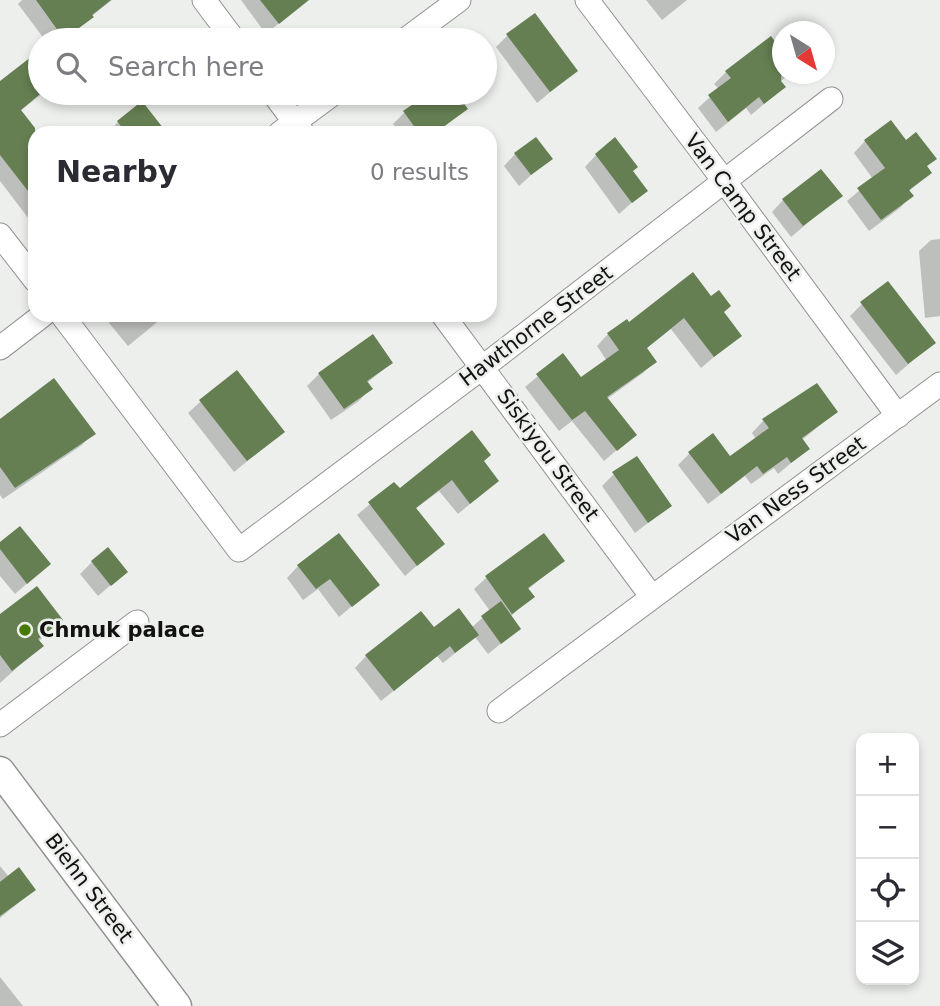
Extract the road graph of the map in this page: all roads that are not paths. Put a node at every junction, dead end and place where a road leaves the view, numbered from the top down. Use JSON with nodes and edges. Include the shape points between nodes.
{"nodes":[{"id":1,"x":204,"y":0,"type":"edge"},
{"id":2,"x":459,"y":0,"type":"edge"},
{"id":3,"x":587,"y":0,"type":"edge"},
{"id":4,"x":225,"y":28,"type":"edge"},
{"id":5,"x":421,"y":28,"type":"edge"},
{"id":6,"x":831,"y":99,"type":"dead end"},
{"id":7,"x":279,"y":105,"type":"edge"},
{"id":8,"x":320,"y":105,"type":"edge"},
{"id":9,"x":290,"y":126,"type":"edge"},
{"id":10,"x":296,"y":126,"type":"edge"},
{"id":11,"x":725,"y":182,"type":"junction"},
{"id":12,"x":0,"y":235,"type":"edge"},
{"id":13,"x":28,"y":271,"type":"edge"},
{"id":14,"x":34,"y":322,"type":"edge"},
{"id":15,"x":67,"y":322,"type":"edge"},
{"id":16,"x":448,"y":322,"type":"edge"},
{"id":17,"x":0,"y":348,"type":"edge"},
{"id":18,"x":483,"y":367,"type":"junction"},
{"id":19,"x":940,"y":384,"type":"edge"},
{"id":20,"x":898,"y":416,"type":"junction"},
{"id":21,"x":652,"y":597,"type":"junction"},
{"id":22,"x":137,"y":622,"type":"dead end"},
{"id":23,"x":499,"y":711,"type":"dead end"},
{"id":24,"x":0,"y":725,"type":"edge"},
{"id":25,"x":0,"y":771,"type":"edge"},
{"id":26,"x":171,"y":1004,"type":"edge"}],
"edges":[{"from":1,"to":4,"type":"street"},
{"from":2,"to":5,"type":"street"},
{"from":3,"to":11,"type":"street","name":"Van Camp Street"},
{"from":6,"to":11,"type":"street","name":"Hawthorne Street"},
{"from":7,"to":9,"type":"street"},
{"from":8,"to":10,"type":"street"},
{"from":11,"to":18,"type":"street","name":"Hawthorne Street"},
{"from":11,"to":20,"type":"street","name":"Van Camp Street"},
{"from":12,"to":13,"type":"street"},
{"from":14,"to":17,"type":"street"},
{"from":15,"to":18,"type":"street","name":"Hawthorne Street","via":[[239,550]]},
{"from":16,"to":18,"type":"street","name":"Siskiyou Street"},
{"from":18,"to":21,"type":"street","name":"Siskiyou Street"},
{"from":19,"to":20,"type":"street","name":"Van Ness Street"},
{"from":20,"to":21,"type":"street","name":"Van Ness Street"},
{"from":21,"to":23,"type":"street","name":"Van Ness Street"},
{"from":22,"to":24,"type":"street"},
{"from":25,"to":26,"type":"street","name":"Biehn Street"}]}
